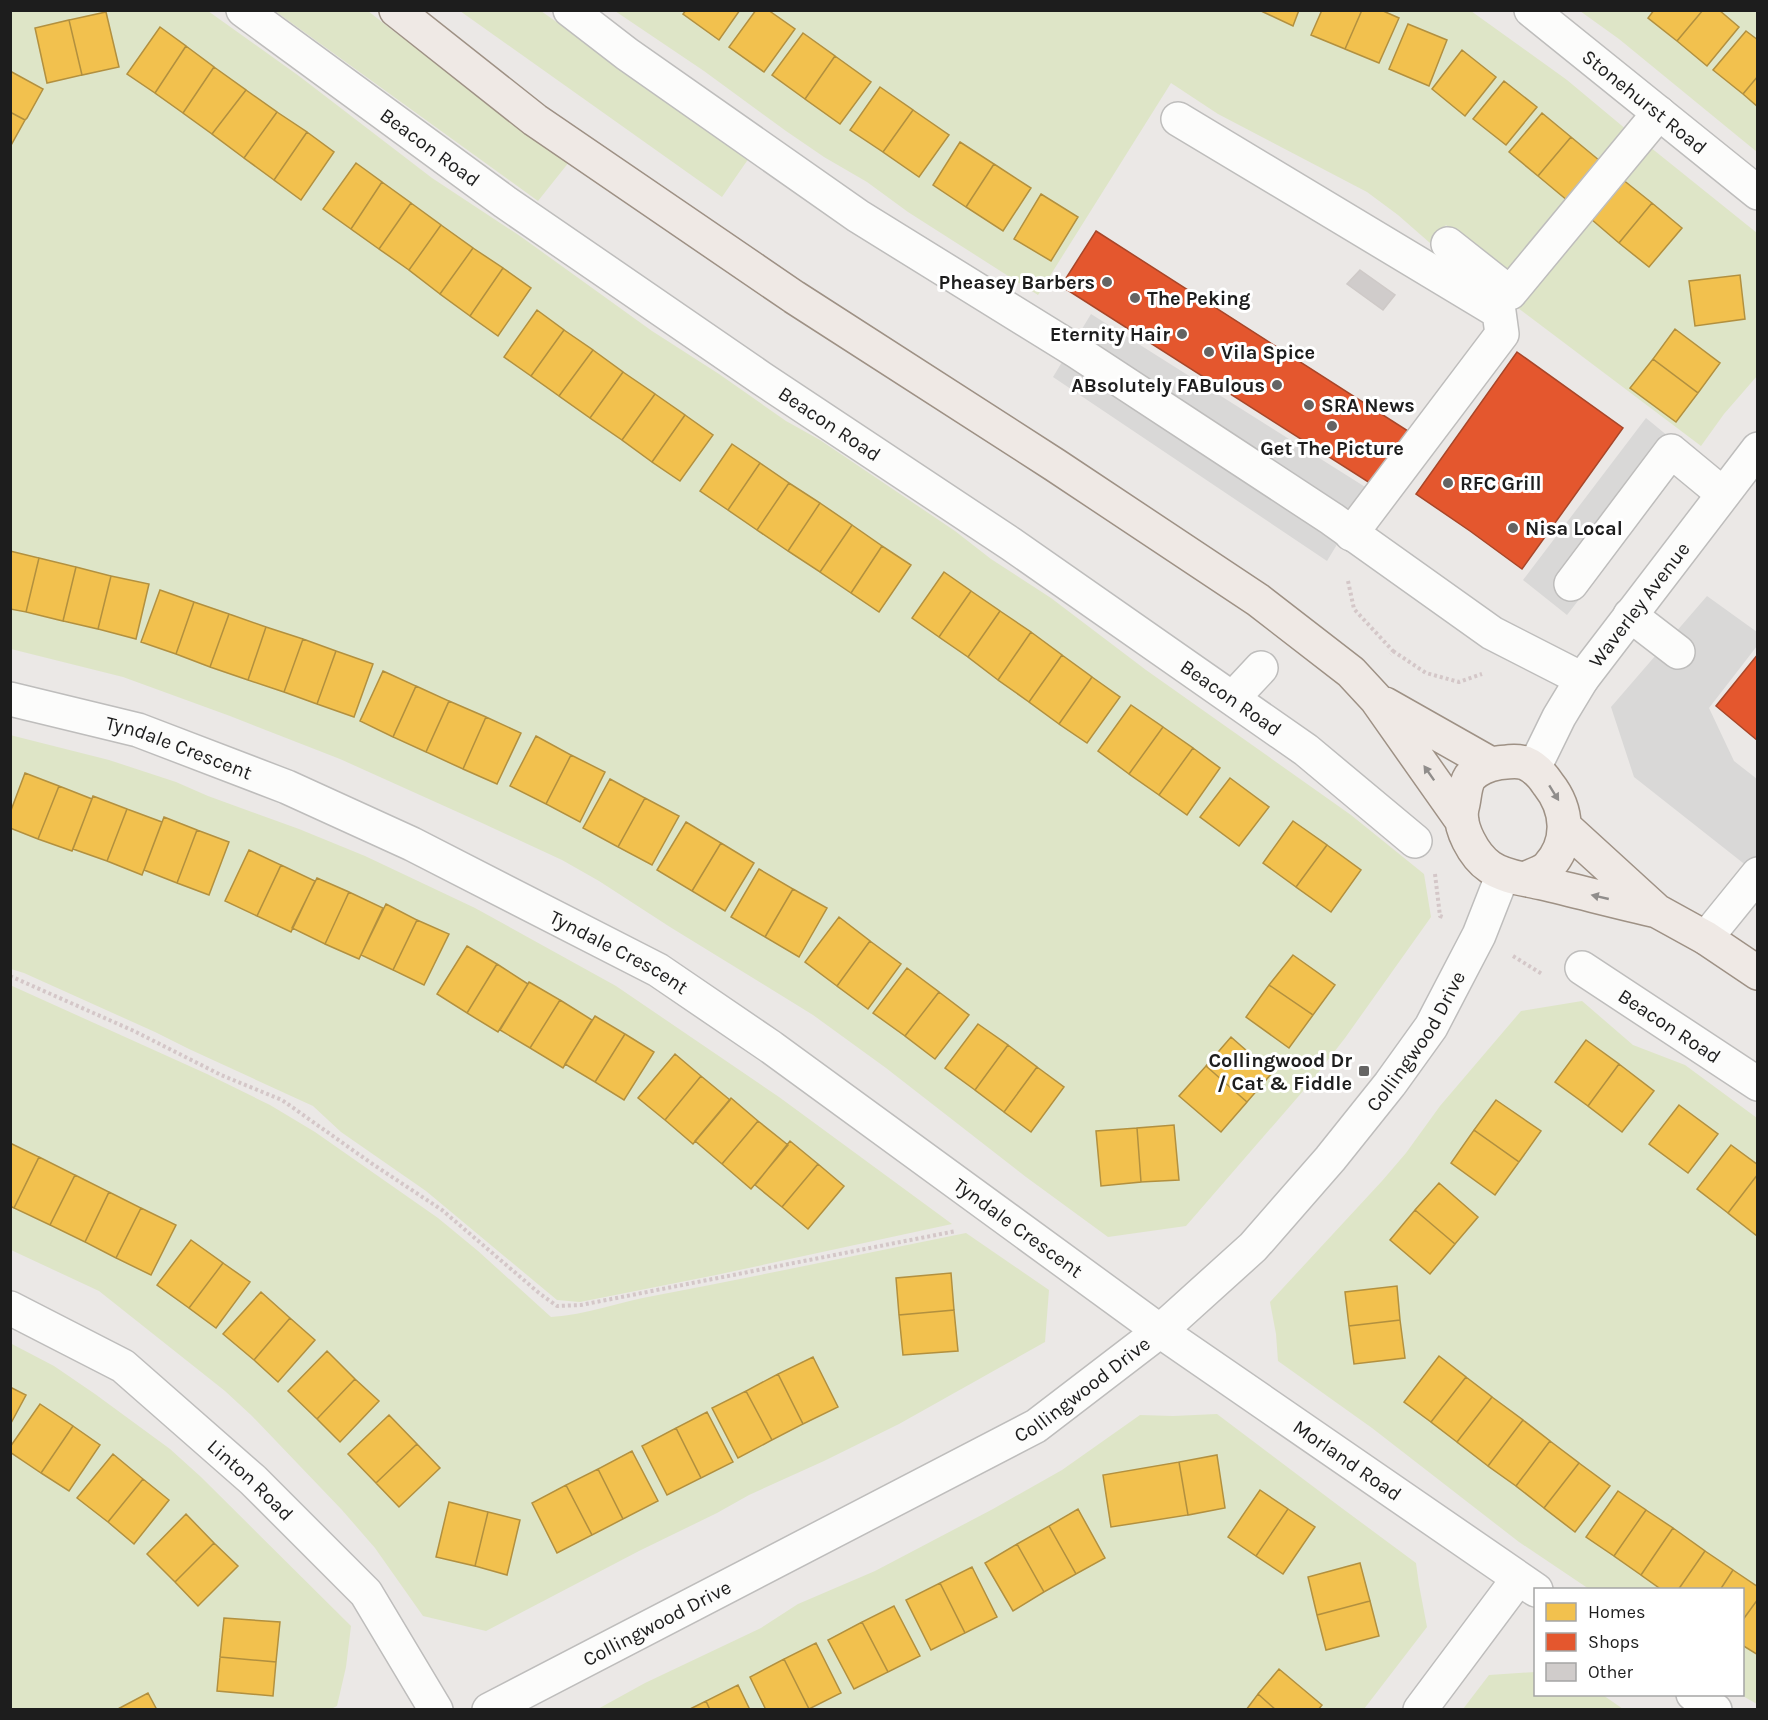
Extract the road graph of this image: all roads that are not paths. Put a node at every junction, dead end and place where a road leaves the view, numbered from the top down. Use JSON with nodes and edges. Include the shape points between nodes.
{"nodes":[{"id":1,"x":243,"y":10,"type":"edge"},
{"id":2,"x":396,"y":10,"type":"edge"},
{"id":3,"x":570,"y":10,"type":"edge"},
{"id":4,"x":1531,"y":10,"type":"edge"},
{"id":5,"x":1659,"y":113,"type":"junction"},
{"id":6,"x":1178,"y":119,"type":"dead end"},
{"id":7,"x":1758,"y":193,"type":"edge"},
{"id":8,"x":1449,"y":244,"type":"dead end"},
{"id":9,"x":1758,"y":448,"type":"edge"},
{"id":10,"x":1723,"y":494,"type":"junction"},
{"id":11,"x":1352,"y":534,"type":"junction"},
{"id":12,"x":1571,"y":584,"type":"dead end"},
{"id":13,"x":1630,"y":615,"type":"junction"},
{"id":14,"x":1678,"y":652,"type":"dead end"},
{"id":15,"x":1261,"y":668,"type":"dead end"},
{"id":16,"x":1582,"y":678,"type":"junction"},
{"id":17,"x":1233,"y":698,"type":"junction"},
{"id":18,"x":10,"y":699,"type":"edge"},
{"id":19,"x":1376,"y":699,"type":"junction"},
{"id":20,"x":1491,"y":764,"type":"junction"},
{"id":21,"x":1534,"y":768,"type":"junction"},
{"id":22,"x":1462,"y":821,"type":"junction"},
{"id":23,"x":1565,"y":826,"type":"junction"},
{"id":24,"x":1415,"y":841,"type":"road end"},
{"id":25,"x":1758,"y":873,"type":"edge"},
{"id":26,"x":1514,"y":877,"type":"junction"},
{"id":27,"x":1657,"y":911,"type":"junction"},
{"id":28,"x":1707,"y":938,"type":"junction"},
{"id":29,"x":1582,"y":968,"type":"dead end"},
{"id":30,"x":1758,"y":973,"type":"edge"},
{"id":31,"x":1758,"y":1084,"type":"edge"},
{"id":32,"x":10,"y":1308,"type":"edge"},
{"id":33,"x":1160,"y":1331,"type":"junction"},
{"id":34,"x":1527,"y":1585,"type":"edge"},
{"id":35,"x":1694,"y":1696,"type":"edge"},
{"id":36,"x":436,"y":1710,"type":"edge"},
{"id":37,"x":489,"y":1710,"type":"edge"},
{"id":38,"x":1420,"y":1710,"type":"edge"},
{"id":39,"x":1715,"y":1710,"type":"edge"}],
"edges":[{"from":1,"to":17,"type":"street","name":"Beacon Road","via":[[514,208]]},
{"from":2,"to":19,"type":"main road","via":[[535,120],[794,297],[1258,600],[1351,672]]},
{"from":3,"to":11,"type":"street","via":[[858,216],[1076,351]]},
{"from":4,"to":5,"type":"street","name":"Stonehurst Road"},
{"from":5,"to":7,"type":"street","name":"Stonehurst Road"},
{"from":5,"to":8,"type":"street","via":[[1509,293]]},
{"from":6,"to":11,"type":"street","via":[[1499,312],[1502,334]]},
{"from":9,"to":10,"type":"street","name":"Waverley Avenue"},
{"from":10,"to":12,"type":"street","via":[[1671,451]]},
{"from":10,"to":13,"type":"street","name":"Waverley Avenue"},
{"from":11,"to":16,"type":"street","via":[[1492,633]]},
{"from":13,"to":14,"type":"street"},
{"from":13,"to":16,"type":"street","name":"Waverley Avenue"},
{"from":15,"to":17,"type":"street"},
{"from":16,"to":21,"type":"street","name":"Waverley Avenue"},
{"from":17,"to":24,"type":"street","name":"Beacon Road","via":[[1306,750]]},
{"from":18,"to":33,"type":"street","name":"Tyndale Crescent","via":[[138,730],[287,787],[412,844],[658,970],[771,1047]]},
{"from":19,"to":20,"type":"main road"},
{"from":22,"to":19,"type":"main road","one_way":true},
{"from":20,"to":21,"type":"main road","via":[[1523,762]]},
{"from":20,"to":22,"type":"main road","via":[[1471,777],[1464,796]]},
{"from":21,"to":23,"type":"main road","one_way":true,"via":[[1559,800]]},
{"from":22,"to":26,"type":"main road","via":[[1480,859]]},
{"from":23,"to":26,"type":"main road","via":[[1560,848],[1547,868]]},
{"from":23,"to":27,"type":"main road"},
{"from":25,"to":28,"type":"street"},
{"from":27,"to":26,"type":"main road","one_way":true},
{"from":26,"to":33,"type":"street","name":"Collingwood Drive","via":[[1431,1027],[1390,1084],[1252,1247]]},
{"from":27,"to":28,"type":"main road"},
{"from":28,"to":30,"type":"main road"},
{"from":29,"to":31,"type":"street","name":"Beacon Road"},
{"from":32,"to":36,"type":"street","name":"Linton Road","via":[[123,1366],[253,1480],[366,1593]]},
{"from":33,"to":34,"type":"street","name":"Morland Road"},
{"from":33,"to":37,"type":"street","name":"Collingwood Drive","via":[[1036,1426]]},
{"from":34,"to":38,"type":"street"},
{"from":35,"to":39,"type":"street"}]}
